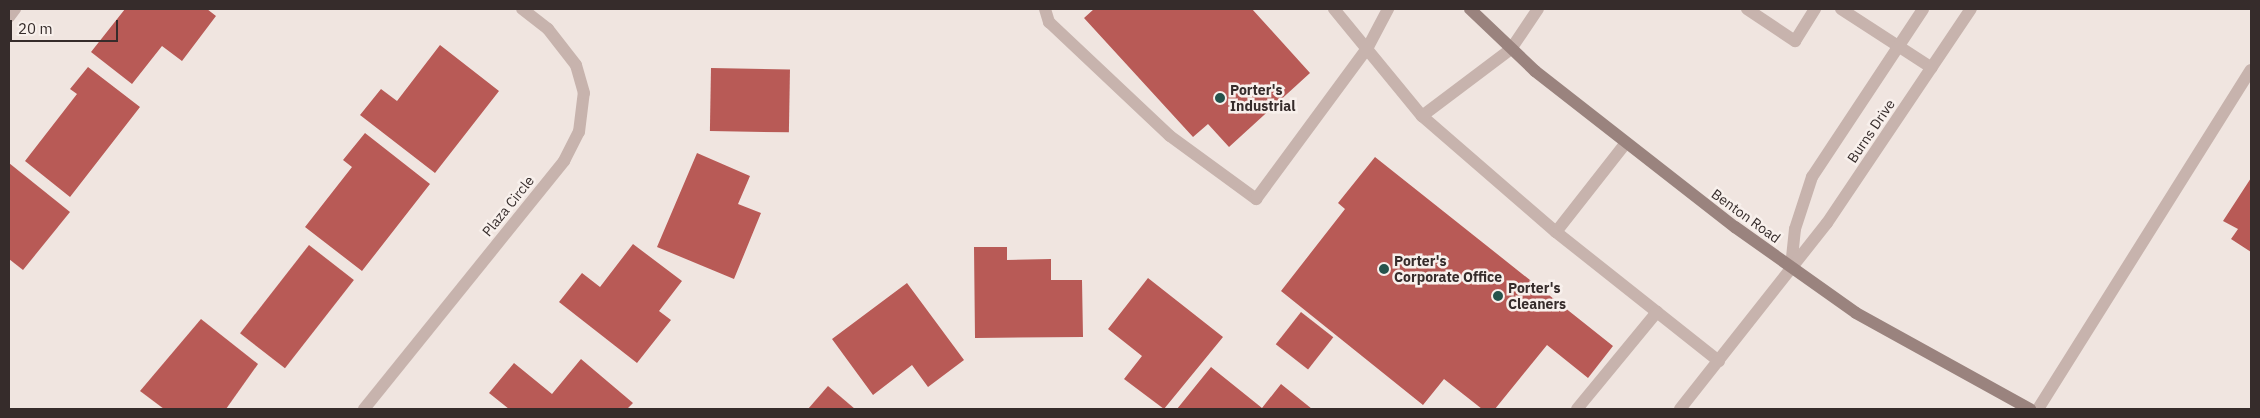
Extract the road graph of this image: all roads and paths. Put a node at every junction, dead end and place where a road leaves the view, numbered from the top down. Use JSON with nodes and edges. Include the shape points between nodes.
{"nodes":[{"id":1,"x":15,"y":9,"type":"edge"},
{"id":2,"x":522,"y":9,"type":"edge"},
{"id":3,"x":1045,"y":9,"type":"edge"},
{"id":4,"x":1334,"y":9,"type":"edge"},
{"id":5,"x":1388,"y":9,"type":"edge"},
{"id":6,"x":1470,"y":9,"type":"edge"},
{"id":7,"x":1538,"y":9,"type":"edge"},
{"id":8,"x":1747,"y":9,"type":"edge"},
{"id":9,"x":1814,"y":9,"type":"edge"},
{"id":10,"x":1841,"y":9,"type":"edge"},
{"id":11,"x":1922,"y":9,"type":"edge"},
{"id":12,"x":1971,"y":9,"type":"edge"},
{"id":13,"x":9,"y":17,"type":"edge"},
{"id":14,"x":1898,"y":46,"type":"junction"},
{"id":15,"x":1368,"y":48,"type":"junction"},
{"id":16,"x":1511,"y":48,"type":"junction"},
{"id":17,"x":1932,"y":68,"type":"junction"},
{"id":18,"x":2251,"y":70,"type":"edge"},
{"id":19,"x":1422,"y":116,"type":"junction"},
{"id":20,"x":1625,"y":144,"type":"junction"},
{"id":21,"x":1556,"y":232,"type":"junction"},
{"id":22,"x":1791,"y":267,"type":"junction"},
{"id":23,"x":1657,"y":312,"type":"junction"},
{"id":24,"x":1718,"y":360,"type":"junction"},
{"id":25,"x":364,"y":409,"type":"edge"},
{"id":26,"x":1577,"y":409,"type":"edge"},
{"id":27,"x":1680,"y":409,"type":"edge"},
{"id":28,"x":2030,"y":409,"type":"edge"},
{"id":29,"x":2038,"y":409,"type":"edge"}],
"edges":[{"from":1,"to":13,"type":"street"},
{"from":2,"to":25,"type":"street","name":"Plaza Circle","via":[[548,29],[576,65],[584,92],[579,132],[564,161]]},
{"from":3,"to":15,"type":"street","via":[[1049,22],[1170,136],[1256,199]]},
{"from":4,"to":15,"type":"street"},
{"from":5,"to":15,"type":"street"},
{"from":6,"to":16,"type":"main road","name":"Benton Road"},
{"from":7,"to":16,"type":"street"},
{"from":8,"to":9,"type":"street","via":[[1795,41]]},
{"from":10,"to":14,"type":"street"},
{"from":11,"to":14,"type":"street","name":"Burns Drive"},
{"from":12,"to":17,"type":"street","name":"Burns Drive"},
{"from":14,"to":17,"type":"street"},
{"from":14,"to":22,"type":"street","name":"Burns Drive","via":[[1812,178],[1795,228]]},
{"from":15,"to":19,"type":"street"},
{"from":16,"to":19,"type":"street"},
{"from":16,"to":20,"type":"main road","name":"Benton Road"},
{"from":17,"to":22,"type":"street","name":"Burns Drive","via":[[1838,208]]},
{"from":18,"to":29,"type":"street"},
{"from":19,"to":21,"type":"street"},
{"from":20,"to":21,"type":"street"},
{"from":20,"to":22,"type":"main road","name":"Benton Road"},
{"from":21,"to":23,"type":"street"},
{"from":22,"to":24,"type":"street","name":"Burns Drive"},
{"from":22,"to":28,"type":"main road","name":"Benton Road","via":[[1856,313]]},
{"from":23,"to":24,"type":"street"},
{"from":23,"to":26,"type":"street"},
{"from":24,"to":27,"type":"street","name":"Burns Drive"}]}
